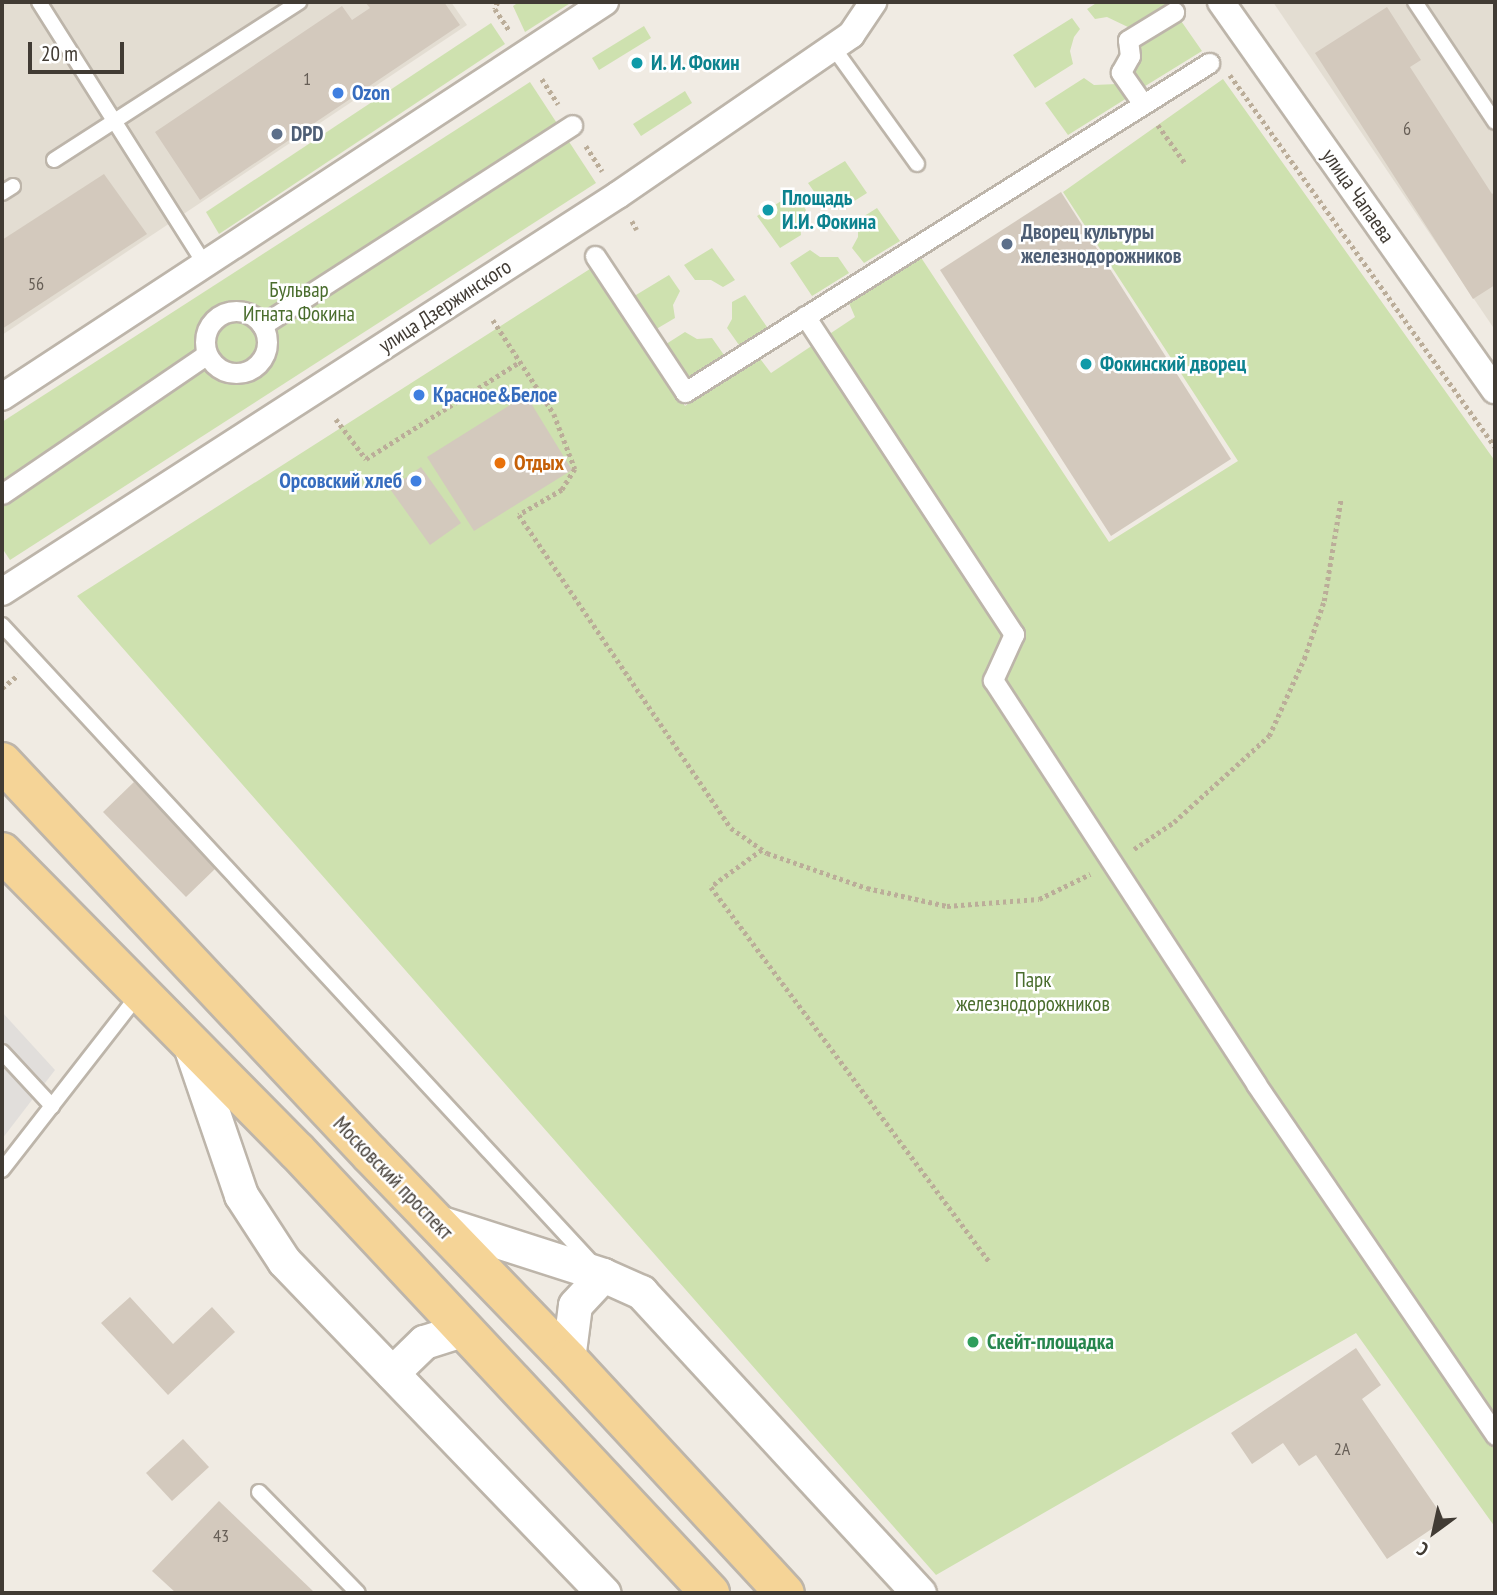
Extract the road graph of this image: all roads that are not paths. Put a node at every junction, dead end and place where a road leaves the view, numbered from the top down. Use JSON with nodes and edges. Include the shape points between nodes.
{"nodes":[{"id":1,"x":39,"y":2,"type":"edge"},
{"id":2,"x":299,"y":2,"type":"edge"},
{"id":3,"x":605,"y":2,"type":"edge"},
{"id":4,"x":873,"y":2,"type":"edge"},
{"id":5,"x":1221,"y":2,"type":"edge"},
{"id":6,"x":1415,"y":2,"type":"edge"},
{"id":7,"x":1174,"y":12,"type":"dead end"},
{"id":8,"x":834,"y":47,"type":"junction"},
{"id":9,"x":1209,"y":63,"type":"road end"},
{"id":10,"x":1143,"y":104,"type":"junction"},
{"id":11,"x":114,"y":121,"type":"junction"},
{"id":12,"x":1495,"y":122,"type":"edge"},
{"id":13,"x":572,"y":125,"type":"dead end"},
{"id":14,"x":54,"y":160,"type":"dead end"},
{"id":15,"x":917,"y":164,"type":"dead end"},
{"id":16,"x":595,"y":256,"type":"dead end"},
{"id":17,"x":205,"y":265,"type":"junction"},
{"id":18,"x":805,"y":316,"type":"junction"},
{"id":19,"x":262,"y":325,"type":"junction"},
{"id":20,"x":207,"y":354,"type":"junction"},
{"id":21,"x":1493,"y":381,"type":"edge"},
{"id":22,"x":2,"y":397,"type":"edge"},
{"id":23,"x":2,"y":495,"type":"edge"},
{"id":24,"x":2,"y":592,"type":"edge"},
{"id":25,"x":2,"y":625,"type":"edge"},
{"id":26,"x":2,"y":762,"type":"edge"},
{"id":27,"x":2,"y":852,"type":"edge"},
{"id":28,"x":139,"y":994,"type":"junction"},
{"id":29,"x":188,"y":1040,"type":"junction"},
{"id":30,"x":2,"y":1052,"type":"edge"},
{"id":31,"x":52,"y":1106,"type":"junction"},
{"id":32,"x":2,"y":1170,"type":"edge"},
{"id":33,"x":435,"y":1221,"type":"junction"},
{"id":34,"x":603,"y":1275,"type":"junction"},
{"id":35,"x":465,"y":1329,"type":"junction"},
{"id":36,"x":568,"y":1359,"type":"junction"},
{"id":37,"x":392,"y":1373,"type":"junction"},
{"id":38,"x":1495,"y":1435,"type":"edge"},
{"id":39,"x":259,"y":1492,"type":"dead end"},
{"id":40,"x":358,"y":1593,"type":"edge"},
{"id":41,"x":602,"y":1593,"type":"edge"},
{"id":42,"x":710,"y":1593,"type":"edge"},
{"id":43,"x":785,"y":1593,"type":"edge"},
{"id":44,"x":919,"y":1593,"type":"edge"}],
"edges":[{"from":1,"to":11,"type":"lane"},
{"from":2,"to":11,"type":"lane"},
{"from":3,"to":17,"type":"street"},
{"from":4,"to":8,"type":"street","name":"улица Дзержинского","via":[[851,34]]},
{"from":5,"to":21,"type":"street","name":"улица Чапаева"},
{"from":6,"to":12,"type":"lane"},
{"from":7,"to":10,"type":"street","via":[[1128,40],[1130,56],[1121,72]]},
{"from":8,"to":15,"type":"lane"},
{"from":8,"to":24,"type":"street","name":"улица Дзержинского","via":[[618,195]]},
{"from":9,"to":10,"type":"street"},
{"from":10,"to":18,"type":"street"},
{"from":11,"to":14,"type":"lane"},
{"from":11,"to":17,"type":"lane"},
{"from":13,"to":19,"type":"street"},
{"from":16,"to":18,"type":"street","via":[[685,392]]},
{"from":17,"to":22,"type":"street"},
{"from":18,"to":38,"type":"street","via":[[1014,634],[993,680],[1256,1084]]},
{"from":19,"to":20,"type":"street","via":[[243,312],[221,315],[206,332]]},
{"from":19,"to":20,"type":"street","via":[[267,348],[263,358],[245,373],[222,371]]},
{"from":20,"to":23,"type":"street"},
{"from":25,"to":34,"type":"lane"},
{"from":26,"to":33,"type":"main road","name":"Московский проспект"},
{"from":27,"to":28,"type":"main road"},
{"from":28,"to":29,"type":"main road"},
{"from":28,"to":31,"type":"lane"},
{"from":29,"to":35,"type":"main road"},
{"from":29,"to":37,"type":"street","via":[[241,1195],[284,1261]]},
{"from":30,"to":31,"type":"lane"},
{"from":31,"to":32,"type":"lane"},
{"from":33,"to":34,"type":"street"},
{"from":33,"to":36,"type":"main road","name":"Московский проспект"},
{"from":34,"to":36,"type":"street","via":[[575,1305]]},
{"from":34,"to":44,"type":"street","via":[[641,1292]]},
{"from":35,"to":37,"type":"street","via":[[424,1342]]},
{"from":35,"to":42,"type":"main road"},
{"from":36,"to":43,"type":"main road","name":"Московский проспект"},
{"from":37,"to":41,"type":"street"},
{"from":39,"to":40,"type":"lane"}]}
